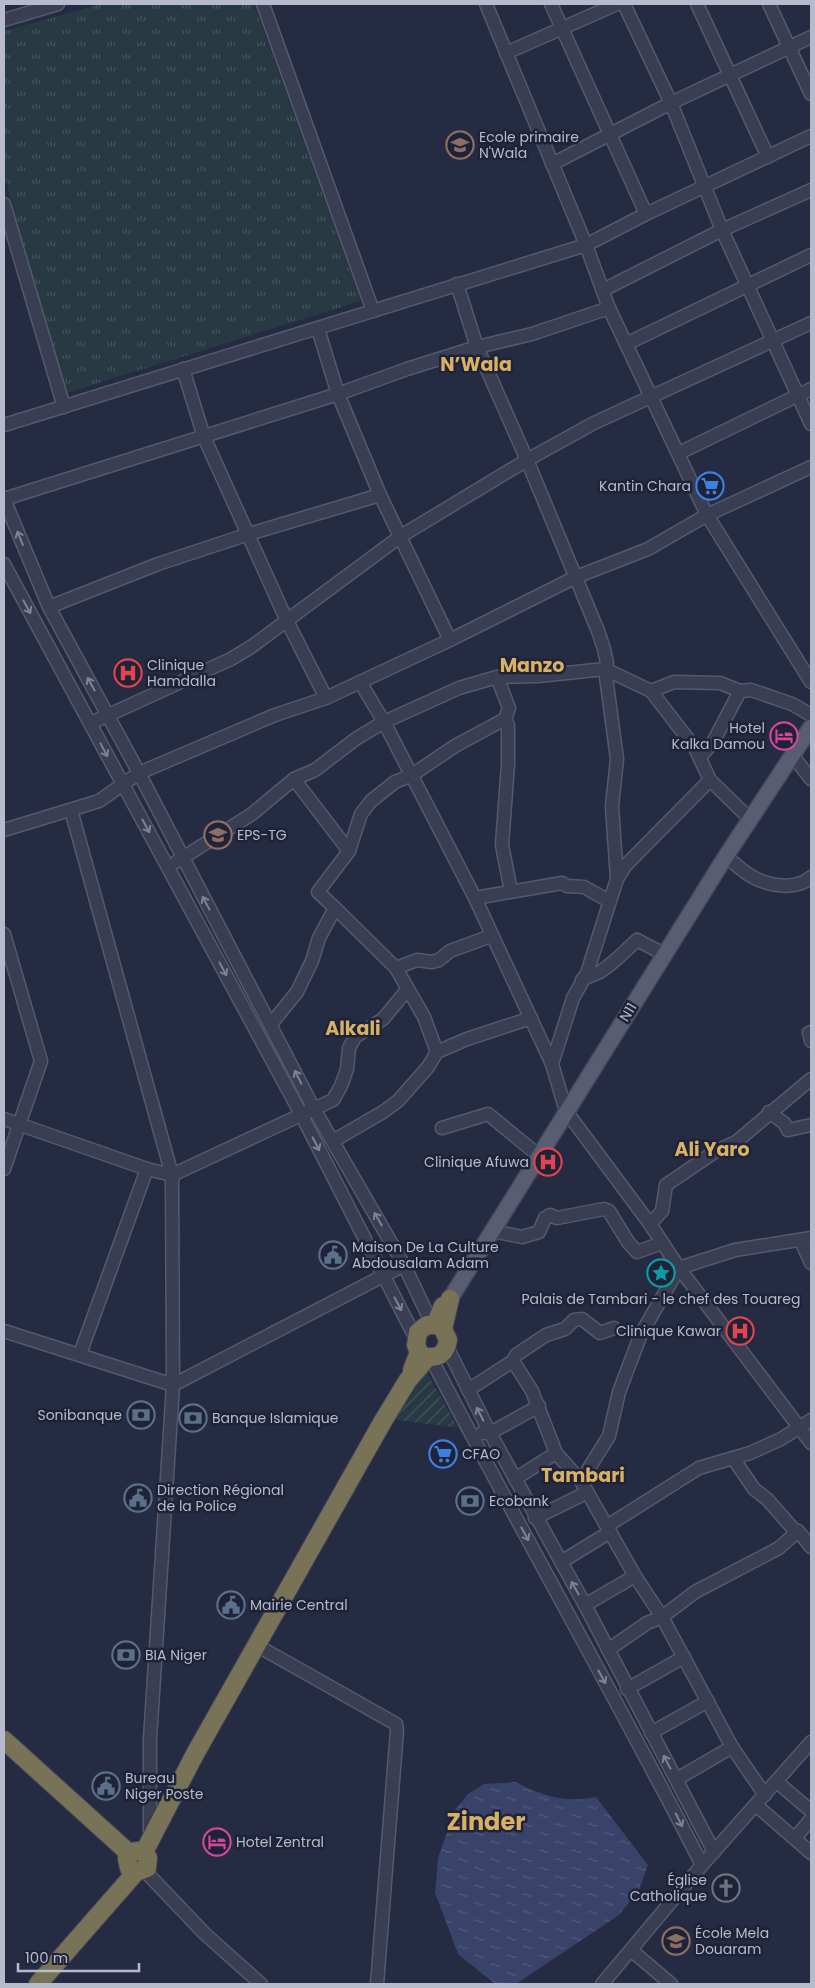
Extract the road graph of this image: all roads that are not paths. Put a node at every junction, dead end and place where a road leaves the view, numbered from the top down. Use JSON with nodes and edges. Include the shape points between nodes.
{"nodes":[{"id":1,"x":58,"y":4,"type":"edge"},
{"id":2,"x":263,"y":4,"type":"edge"},
{"id":3,"x":486,"y":4,"type":"edge"},
{"id":4,"x":551,"y":4,"type":"edge"},
{"id":5,"x":617,"y":4,"type":"edge"},
{"id":6,"x":624,"y":4,"type":"edge"},
{"id":7,"x":697,"y":4,"type":"edge"},
{"id":8,"x":769,"y":4,"type":"edge"},
{"id":9,"x":20,"y":9,"type":"edge"},
{"id":10,"x":4,"y":20,"type":"edge"},
{"id":11,"x":563,"y":28,"type":"junction"},
{"id":12,"x":811,"y":37,"type":"edge"},
{"id":13,"x":789,"y":47,"type":"junction"},
{"id":14,"x":506,"y":53,"type":"junction"},
{"id":15,"x":730,"y":76,"type":"junction"},
{"id":16,"x":811,"y":94,"type":"edge"},
{"id":17,"x":671,"y":103,"type":"junction"},
{"id":18,"x":611,"y":135,"type":"junction"},
{"id":19,"x":811,"y":136,"type":"edge"},
{"id":20,"x":768,"y":157,"type":"junction"},
{"id":21,"x":552,"y":164,"type":"junction"},
{"id":22,"x":704,"y":187,"type":"junction"},
{"id":23,"x":811,"y":190,"type":"edge"},
{"id":24,"x":4,"y":204,"type":"edge"},
{"id":25,"x":646,"y":214,"type":"junction"},
{"id":26,"x":722,"y":230,"type":"junction"},
{"id":27,"x":586,"y":245,"type":"junction"},
{"id":28,"x":811,"y":255,"type":"edge"},
{"id":29,"x":457,"y":284,"type":"junction"},
{"id":30,"x":747,"y":286,"type":"junction"},
{"id":31,"x":603,"y":290,"type":"junction"},
{"id":32,"x":609,"y":308,"type":"junction"},
{"id":33,"x":373,"y":311,"type":"junction"},
{"id":34,"x":811,"y":323,"type":"edge"},
{"id":35,"x":318,"y":329,"type":"junction"},
{"id":36,"x":772,"y":340,"type":"junction"},
{"id":37,"x":626,"y":344,"type":"junction"},
{"id":38,"x":477,"y":347,"type":"junction"},
{"id":39,"x":183,"y":369,"type":"junction"},
{"id":40,"x":811,"y":389,"type":"edge"},
{"id":41,"x":338,"y":394,"type":"junction"},
{"id":42,"x":797,"y":395,"type":"junction"},
{"id":43,"x":653,"y":397,"type":"junction"},
{"id":44,"x":64,"y":407,"type":"junction"},
{"id":45,"x":811,"y":424,"type":"edge"},
{"id":46,"x":4,"y":425,"type":"edge"},
{"id":47,"x":204,"y":437,"type":"junction"},
{"id":48,"x":679,"y":453,"type":"junction"},
{"id":49,"x":527,"y":460,"type":"junction"},
{"id":50,"x":811,"y":467,"type":"edge"},
{"id":51,"x":380,"y":495,"type":"junction"},
{"id":52,"x":4,"y":499,"type":"edge"},
{"id":53,"x":707,"y":515,"type":"junction"},
{"id":54,"x":249,"y":534,"type":"junction"},
{"id":55,"x":401,"y":536,"type":"junction"},
{"id":56,"x":4,"y":564,"type":"edge"},
{"id":57,"x":576,"y":577,"type":"junction"},
{"id":58,"x":49,"y":607,"type":"junction"},
{"id":59,"x":287,"y":621,"type":"junction"},
{"id":60,"x":450,"y":640,"type":"junction"},
{"id":61,"x":605,"y":669,"type":"junction"},
{"id":62,"x":496,"y":677,"type":"junction"},
{"id":63,"x":360,"y":682,"type":"junction"},
{"id":64,"x":811,"y":682,"type":"edge"},
{"id":65,"x":651,"y":691,"type":"junction"},
{"id":66,"x":740,"y":691,"type":"junction"},
{"id":67,"x":326,"y":698,"type":"junction"},
{"id":68,"x":107,"y":715,"type":"junction"},
{"id":69,"x":811,"y":715,"type":"edge"},
{"id":70,"x":505,"y":719,"type":"junction"},
{"id":71,"x":384,"y":722,"type":"junction"},
{"id":72,"x":90,"y":723,"type":"junction"},
{"id":73,"x":811,"y":727,"type":"edge"},
{"id":74,"x":792,"y":754,"type":"junction"},
{"id":75,"x":700,"y":757,"type":"junction"},
{"id":76,"x":139,"y":773,"type":"junction"},
{"id":77,"x":412,"y":775,"type":"junction"},
{"id":78,"x":811,"y":778,"type":"edge"},
{"id":79,"x":294,"y":779,"type":"junction"},
{"id":80,"x":710,"y":780,"type":"junction"},
{"id":81,"x":122,"y":784,"type":"junction"},
{"id":82,"x":71,"y":810,"type":"junction"},
{"id":83,"x":750,"y":819,"type":"junction"},
{"id":84,"x":4,"y":830,"type":"edge"},
{"id":85,"x":349,"y":851,"type":"junction"},
{"id":86,"x":726,"y":856,"type":"junction"},
{"id":87,"x":182,"y":858,"type":"junction"},
{"id":88,"x":169,"y":867,"type":"junction"},
{"id":89,"x":811,"y":877,"type":"edge"},
{"id":90,"x":617,"y":879,"type":"junction"},
{"id":91,"x":511,"y":891,"type":"junction"},
{"id":92,"x":475,"y":898,"type":"junction"},
{"id":93,"x":609,"y":901,"type":"junction"},
{"id":94,"x":335,"y":908,"type":"junction"},
{"id":95,"x":4,"y":934,"type":"edge"},
{"id":96,"x":491,"y":936,"type":"junction"},
{"id":97,"x":664,"y":954,"type":"junction"},
{"id":98,"x":396,"y":968,"type":"junction"},
{"id":99,"x":582,"y":980,"type":"junction"},
{"id":100,"x":407,"y":990,"type":"junction"},
{"id":101,"x":532,"y":1018,"type":"junction"},
{"id":102,"x":271,"y":1024,"type":"junction"},
{"id":103,"x":811,"y":1032,"type":"edge"},
{"id":104,"x":811,"y":1041,"type":"edge"},
{"id":105,"x":436,"y":1052,"type":"junction"},
{"id":106,"x":552,"y":1064,"type":"junction"},
{"id":107,"x":810,"y":1079,"type":"edge"},
{"id":108,"x":314,"y":1109,"type":"junction"},
{"id":109,"x":566,"y":1110,"type":"junction"},
{"id":110,"x":769,"y":1112,"type":"junction"},
{"id":111,"x":300,"y":1114,"type":"junction"},
{"id":112,"x":4,"y":1119,"type":"edge"},
{"id":113,"x":19,"y":1124,"type":"junction"},
{"id":114,"x":811,"y":1124,"type":"edge"},
{"id":115,"x":442,"y":1128,"type":"dead end"},
{"id":116,"x":333,"y":1141,"type":"junction"},
{"id":117,"x":538,"y":1155,"type":"junction"},
{"id":118,"x":4,"y":1169,"type":"edge"},
{"id":119,"x":148,"y":1169,"type":"junction"},
{"id":120,"x":172,"y":1175,"type":"junction"},
{"id":121,"x":650,"y":1224,"type":"junction"},
{"id":122,"x":493,"y":1231,"type":"junction"},
{"id":123,"x":806,"y":1240,"type":"edge"},
{"id":124,"x":662,"y":1243,"type":"junction"},
{"id":125,"x":811,"y":1263,"type":"edge"},
{"id":126,"x":404,"y":1265,"type":"junction"},
{"id":127,"x":679,"y":1268,"type":"junction"},
{"id":128,"x":382,"y":1275,"type":"junction"},
{"id":129,"x":450,"y":1299,"type":"joint"},
{"id":130,"x":437,"y":1326,"type":"junction"},
{"id":131,"x":614,"y":1328,"type":"dead end"},
{"id":132,"x":4,"y":1331,"type":"edge"},
{"id":133,"x":447,"y":1347,"type":"junction"},
{"id":134,"x":423,"y":1351,"type":"junction"},
{"id":135,"x":80,"y":1354,"type":"junction"},
{"id":136,"x":513,"y":1361,"type":"junction"},
{"id":137,"x":173,"y":1385,"type":"junction"},
{"id":138,"x":468,"y":1390,"type":"junction"},
{"id":139,"x":539,"y":1406,"type":"junction"},
{"id":140,"x":811,"y":1420,"type":"edge"},
{"id":141,"x":800,"y":1428,"type":"junction"},
{"id":142,"x":469,"y":1432,"type":"junction"},
{"id":143,"x":490,"y":1434,"type":"junction"},
{"id":144,"x":811,"y":1443,"type":"edge"},
{"id":145,"x":556,"y":1453,"type":"junction"},
{"id":146,"x":734,"y":1458,"type":"junction"},
{"id":147,"x":515,"y":1479,"type":"junction"},
{"id":148,"x":582,"y":1481,"type":"junction"},
{"id":149,"x":586,"y":1493,"type":"junction"},
{"id":150,"x":535,"y":1518,"type":"junction"},
{"id":151,"x":608,"y":1529,"type":"junction"},
{"id":152,"x":798,"y":1531,"type":"junction"},
{"id":153,"x":811,"y":1547,"type":"edge"},
{"id":154,"x":561,"y":1562,"type":"junction"},
{"id":155,"x":635,"y":1576,"type":"junction"},
{"id":156,"x":585,"y":1605,"type":"junction"},
{"id":157,"x":662,"y":1617,"type":"junction"},
{"id":158,"x":256,"y":1645,"type":"junction"},
{"id":159,"x":608,"y":1650,"type":"junction"},
{"id":160,"x":684,"y":1657,"type":"junction"},
{"id":161,"x":627,"y":1689,"type":"junction"},
{"id":162,"x":708,"y":1701,"type":"junction"},
{"id":163,"x":652,"y":1733,"type":"junction"},
{"id":164,"x":4,"y":1740,"type":"edge"},
{"id":165,"x":811,"y":1742,"type":"edge"},
{"id":166,"x":732,"y":1746,"type":"junction"},
{"id":167,"x":4,"y":1751,"type":"edge"},
{"id":168,"x":677,"y":1779,"type":"junction"},
{"id":169,"x":777,"y":1782,"type":"junction"},
{"id":170,"x":765,"y":1795,"type":"junction"},
{"id":171,"x":756,"y":1805,"type":"junction"},
{"id":172,"x":811,"y":1811,"type":"edge"},
{"id":173,"x":811,"y":1819,"type":"edge"},
{"id":174,"x":795,"y":1838,"type":"junction"},
{"id":175,"x":714,"y":1852,"type":"junction"},
{"id":176,"x":811,"y":1853,"type":"edge"},
{"id":177,"x":137,"y":1859,"type":"junction"},
{"id":178,"x":702,"y":1866,"type":"junction"},
{"id":179,"x":631,"y":1950,"type":"junction"},
{"id":180,"x":28,"y":1984,"type":"edge"},
{"id":181,"x":38,"y":1984,"type":"edge"},
{"id":182,"x":261,"y":1984,"type":"edge"},
{"id":183,"x":377,"y":1984,"type":"edge"},
{"id":184,"x":602,"y":1984,"type":"edge"},
{"id":185,"x":671,"y":1984,"type":"edge"}],
"edges":[{"from":1,"to":9,"type":"street"},
{"from":2,"to":33,"type":"street"},
{"from":3,"to":14,"type":"street"},
{"from":4,"to":11,"type":"street"},
{"from":5,"to":11,"type":"street"},
{"from":6,"to":17,"type":"street"},
{"from":7,"to":15,"type":"street"},
{"from":8,"to":13,"type":"street"},
{"from":9,"to":10,"type":"street"},
{"from":11,"to":14,"type":"street"},
{"from":11,"to":18,"type":"street"},
{"from":12,"to":13,"type":"street"},
{"from":13,"to":15,"type":"street"},
{"from":13,"to":16,"type":"street"},
{"from":14,"to":21,"type":"street"},
{"from":15,"to":17,"type":"street"},
{"from":15,"to":20,"type":"street"},
{"from":17,"to":18,"type":"street"},
{"from":17,"to":22,"type":"street"},
{"from":18,"to":21,"type":"street"},
{"from":18,"to":25,"type":"street"},
{"from":19,"to":20,"type":"street"},
{"from":20,"to":22,"type":"street"},
{"from":21,"to":27,"type":"street"},
{"from":22,"to":25,"type":"street"},
{"from":22,"to":26,"type":"street"},
{"from":23,"to":26,"type":"street"},
{"from":24,"to":44,"type":"street"},
{"from":25,"to":27,"type":"street"},
{"from":26,"to":30,"type":"street"},
{"from":26,"to":31,"type":"street"},
{"from":27,"to":29,"type":"street"},
{"from":27,"to":31,"type":"street"},
{"from":28,"to":30,"type":"street"},
{"from":29,"to":33,"type":"street"},
{"from":29,"to":38,"type":"street"},
{"from":30,"to":36,"type":"street"},
{"from":30,"to":37,"type":"street"},
{"from":31,"to":32,"type":"street"},
{"from":32,"to":37,"type":"street"},
{"from":32,"to":38,"type":"street","via":[[532,334]]},
{"from":33,"to":35,"type":"street"},
{"from":34,"to":36,"type":"street"},
{"from":35,"to":39,"type":"street"},
{"from":35,"to":41,"type":"street"},
{"from":36,"to":42,"type":"street"},
{"from":36,"to":43,"type":"street"},
{"from":37,"to":43,"type":"street"},
{"from":38,"to":41,"type":"street"},
{"from":38,"to":49,"type":"street"},
{"from":39,"to":44,"type":"street"},
{"from":39,"to":47,"type":"street"},
{"from":40,"to":42,"type":"street"},
{"from":41,"to":47,"type":"street"},
{"from":41,"to":51,"type":"street"},
{"from":42,"to":45,"type":"street"},
{"from":42,"to":48,"type":"street"},
{"from":43,"to":48,"type":"street"},
{"from":43,"to":49,"type":"street","via":[[594,423]]},
{"from":44,"to":46,"type":"street"},
{"from":47,"to":52,"type":"street"},
{"from":47,"to":54,"type":"street"},
{"from":48,"to":53,"type":"street"},
{"from":49,"to":55,"type":"street"},
{"from":49,"to":57,"type":"street"},
{"from":50,"to":53,"type":"street"},
{"from":51,"to":54,"type":"street"},
{"from":51,"to":55,"type":"street"},
{"from":58,"to":52,"type":"street","one_way":true},
{"from":53,"to":57,"type":"street","via":[[648,549]]},
{"from":53,"to":64,"type":"street"},
{"from":54,"to":58,"type":"street","via":[[158,564]]},
{"from":54,"to":59,"type":"street"},
{"from":55,"to":59,"type":"street"},
{"from":55,"to":60,"type":"street"},
{"from":56,"to":72,"type":"street","one_way":true},
{"from":57,"to":60,"type":"street"},
{"from":57,"to":61,"type":"street","via":[[604,649]]},
{"from":68,"to":58,"type":"street","one_way":true},
{"from":59,"to":67,"type":"street"},
{"from":59,"to":68,"type":"street","via":[[231,659]]},
{"from":60,"to":63,"type":"street"},
{"from":61,"to":62,"type":"street"},
{"from":61,"to":65,"type":"street"},
{"from":61,"to":90,"type":"street","via":[[617,758],[612,806]]},
{"from":62,"to":70,"type":"street","via":[[509,708]]},
{"from":62,"to":71,"type":"street","via":[[459,688]]},
{"from":63,"to":67,"type":"street"},
{"from":63,"to":71,"type":"street"},
{"from":65,"to":66,"type":"street","via":[[674,682],[720,683]]},
{"from":65,"to":75,"type":"street","via":[[681,726]]},
{"from":66,"to":69,"type":"street","via":[[751,690],[792,704]]},
{"from":66,"to":75,"type":"street","via":[[712,744]]},
{"from":67,"to":76,"type":"street","via":[[275,715]]},
{"from":68,"to":72,"type":"street"},
{"from":68,"to":76,"type":"street"},
{"from":70,"to":77,"type":"street","via":[[455,746]]},
{"from":70,"to":91,"type":"street","via":[[508,726],[508,764],[502,845]]},
{"from":71,"to":77,"type":"street"},
{"from":71,"to":79,"type":"street","via":[[315,770]]},
{"from":72,"to":81,"type":"street","one_way":true},
{"from":73,"to":74,"type":"main road","name":"N11"},
{"from":74,"to":78,"type":"street"},
{"from":74,"to":83,"type":"main road","name":"N11"},
{"from":75,"to":80,"type":"street"},
{"from":76,"to":81,"type":"street"},
{"from":76,"to":87,"type":"street"},
{"from":77,"to":85,"type":"street","via":[[396,782],[366,806]]},
{"from":77,"to":92,"type":"street"},
{"from":79,"to":85,"type":"street"},
{"from":79,"to":87,"type":"street","via":[[252,814]]},
{"from":80,"to":83,"type":"street"},
{"from":80,"to":90,"type":"street","via":[[625,866]]},
{"from":81,"to":82,"type":"street","via":[[99,801]]},
{"from":81,"to":88,"type":"street","one_way":true},
{"from":82,"to":84,"type":"street"},
{"from":82,"to":120,"type":"street"},
{"from":83,"to":86,"type":"main road","name":"N11"},
{"from":85,"to":94,"type":"street","via":[[318,892]]},
{"from":86,"to":89,"type":"street","via":[[751,876],[774,884],[798,885]]},
{"from":86,"to":97,"type":"main road","name":"N11"},
{"from":87,"to":88,"type":"street"},
{"from":102,"to":87,"type":"street","one_way":true},
{"from":88,"to":111,"type":"street","one_way":true},
{"from":90,"to":93,"type":"street"},
{"from":91,"to":92,"type":"street"},
{"from":91,"to":93,"type":"street","via":[[562,882],[567,886],[584,886]]},
{"from":92,"to":96,"type":"street"},
{"from":93,"to":99,"type":"street"},
{"from":94,"to":98,"type":"street"},
{"from":94,"to":102,"type":"street","via":[[297,992]]},
{"from":95,"to":113,"type":"street","via":[[41,1060]]},
{"from":96,"to":98,"type":"street","via":[[450,951],[439,960],[416,960]]},
{"from":96,"to":101,"type":"street"},
{"from":97,"to":99,"type":"street","via":[[637,940],[598,973]]},
{"from":97,"to":109,"type":"main road","name":"N11"},
{"from":98,"to":100,"type":"street"},
{"from":99,"to":106,"type":"street"},
{"from":100,"to":105,"type":"street","via":[[424,1017]]},
{"from":100,"to":108,"type":"street","via":[[383,1019],[355,1037],[336,1096]]},
{"from":101,"to":105,"type":"street"},
{"from":101,"to":106,"type":"street"},
{"from":108,"to":102,"type":"street","one_way":true},
{"from":103,"to":104,"type":"street"},
{"from":105,"to":116,"type":"street","via":[[428,1067],[398,1101]]},
{"from":106,"to":109,"type":"street"},
{"from":107,"to":110,"type":"street"},
{"from":108,"to":111,"type":"street"},
{"from":108,"to":116,"type":"street"},
{"from":109,"to":117,"type":"main road","name":"N11"},
{"from":109,"to":121,"type":"street"},
{"from":110,"to":114,"type":"street","via":[[788,1130]]},
{"from":110,"to":121,"type":"street","via":[[736,1142],[666,1185],[662,1211]]},
{"from":111,"to":120,"type":"street"},
{"from":111,"to":128,"type":"street","one_way":true},
{"from":112,"to":113,"type":"street"},
{"from":113,"to":118,"type":"street"},
{"from":113,"to":119,"type":"street"},
{"from":115,"to":117,"type":"street","via":[[488,1114]]},
{"from":126,"to":116,"type":"street","one_way":true},
{"from":117,"to":122,"type":"main road","name":"N11"},
{"from":119,"to":120,"type":"street"},
{"from":119,"to":135,"type":"street"},
{"from":120,"to":137,"type":"street"},
{"from":121,"to":124,"type":"street"},
{"from":122,"to":124,"type":"street","via":[[528,1236],[539,1232],[544,1218],[550,1215],[557,1218],[604,1208],[637,1252]]},
{"from":122,"to":129,"type":"main road","name":"N11"},
{"from":123,"to":125,"type":"street"},
{"from":123,"to":127,"type":"street","via":[[735,1250]]},
{"from":124,"to":127,"type":"street"},
{"from":126,"to":128,"type":"street"},
{"from":126,"to":130,"type":"street"},
{"from":127,"to":141,"type":"street"},
{"from":127,"to":148,"type":"street","via":[[641,1334],[619,1392],[609,1436]]},
{"from":128,"to":134,"type":"street","one_way":true},
{"from":128,"to":137,"type":"street"},
{"from":129,"to":130,"type":"highway"},
{"from":130,"to":133,"type":"highway","via":[[448,1340]]},
{"from":130,"to":134,"type":"highway","via":[[422,1328]]},
{"from":131,"to":136,"type":"street","via":[[600,1333],[582,1318],[574,1320],[565,1329],[546,1335],[516,1355]]},
{"from":132,"to":135,"type":"street"},
{"from":133,"to":134,"type":"highway","via":[[441,1355]]},
{"from":133,"to":138,"type":"street"},
{"from":134,"to":142,"type":"street"},
{"from":134,"to":158,"type":"highway"},
{"from":135,"to":137,"type":"street"},
{"from":136,"to":138,"type":"street"},
{"from":136,"to":139,"type":"street"},
{"from":137,"to":177,"type":"street","via":[[150,1739]]},
{"from":143,"to":138,"type":"street","one_way":true},
{"from":139,"to":143,"type":"street"},
{"from":139,"to":145,"type":"street"},
{"from":140,"to":141,"type":"street"},
{"from":141,"to":144,"type":"street"},
{"from":141,"to":146,"type":"street"},
{"from":142,"to":143,"type":"street"},
{"from":142,"to":178,"type":"street","one_way":true,"via":[[656,1775]]},
{"from":143,"to":147,"type":"street"},
{"from":145,"to":147,"type":"street"},
{"from":145,"to":148,"type":"street"},
{"from":146,"to":151,"type":"street","via":[[699,1468]]},
{"from":146,"to":152,"type":"street","via":[[754,1489]]},
{"from":147,"to":150,"type":"street"},
{"from":148,"to":149,"type":"street"},
{"from":149,"to":150,"type":"street"},
{"from":149,"to":151,"type":"street"},
{"from":150,"to":154,"type":"street"},
{"from":151,"to":154,"type":"street"},
{"from":151,"to":155,"type":"street"},
{"from":152,"to":153,"type":"street"},
{"from":152,"to":157,"type":"street","via":[[779,1548],[696,1592]]},
{"from":156,"to":154,"type":"street","one_way":true},
{"from":155,"to":156,"type":"street"},
{"from":155,"to":157,"type":"street"},
{"from":156,"to":159,"type":"street"},
{"from":157,"to":159,"type":"street","via":[[647,1623]]},
{"from":157,"to":160,"type":"street"},
{"from":158,"to":177,"type":"highway"},
{"from":158,"to":183,"type":"street","via":[[396,1724]]},
{"from":159,"to":161,"type":"street"},
{"from":160,"to":161,"type":"street"},
{"from":160,"to":162,"type":"street"},
{"from":161,"to":163,"type":"street"},
{"from":162,"to":163,"type":"street"},
{"from":162,"to":166,"type":"street"},
{"from":168,"to":163,"type":"street","one_way":true},
{"from":164,"to":177,"type":"highway"},
{"from":165,"to":169,"type":"street"},
{"from":166,"to":168,"type":"street"},
{"from":166,"to":170,"type":"street"},
{"from":167,"to":177,"type":"highway"},
{"from":168,"to":175,"type":"street"},
{"from":169,"to":170,"type":"street"},
{"from":169,"to":172,"type":"street"},
{"from":170,"to":171,"type":"street"},
{"from":171,"to":174,"type":"street"},
{"from":171,"to":175,"type":"street"},
{"from":173,"to":174,"type":"street"},
{"from":174,"to":176,"type":"street"},
{"from":175,"to":178,"type":"street"},
{"from":177,"to":180,"type":"highway"},
{"from":177,"to":181,"type":"highway"},
{"from":177,"to":182,"type":"street","via":[[205,1934]]},
{"from":178,"to":179,"type":"street"},
{"from":179,"to":184,"type":"street"},
{"from":179,"to":185,"type":"street"}]}
